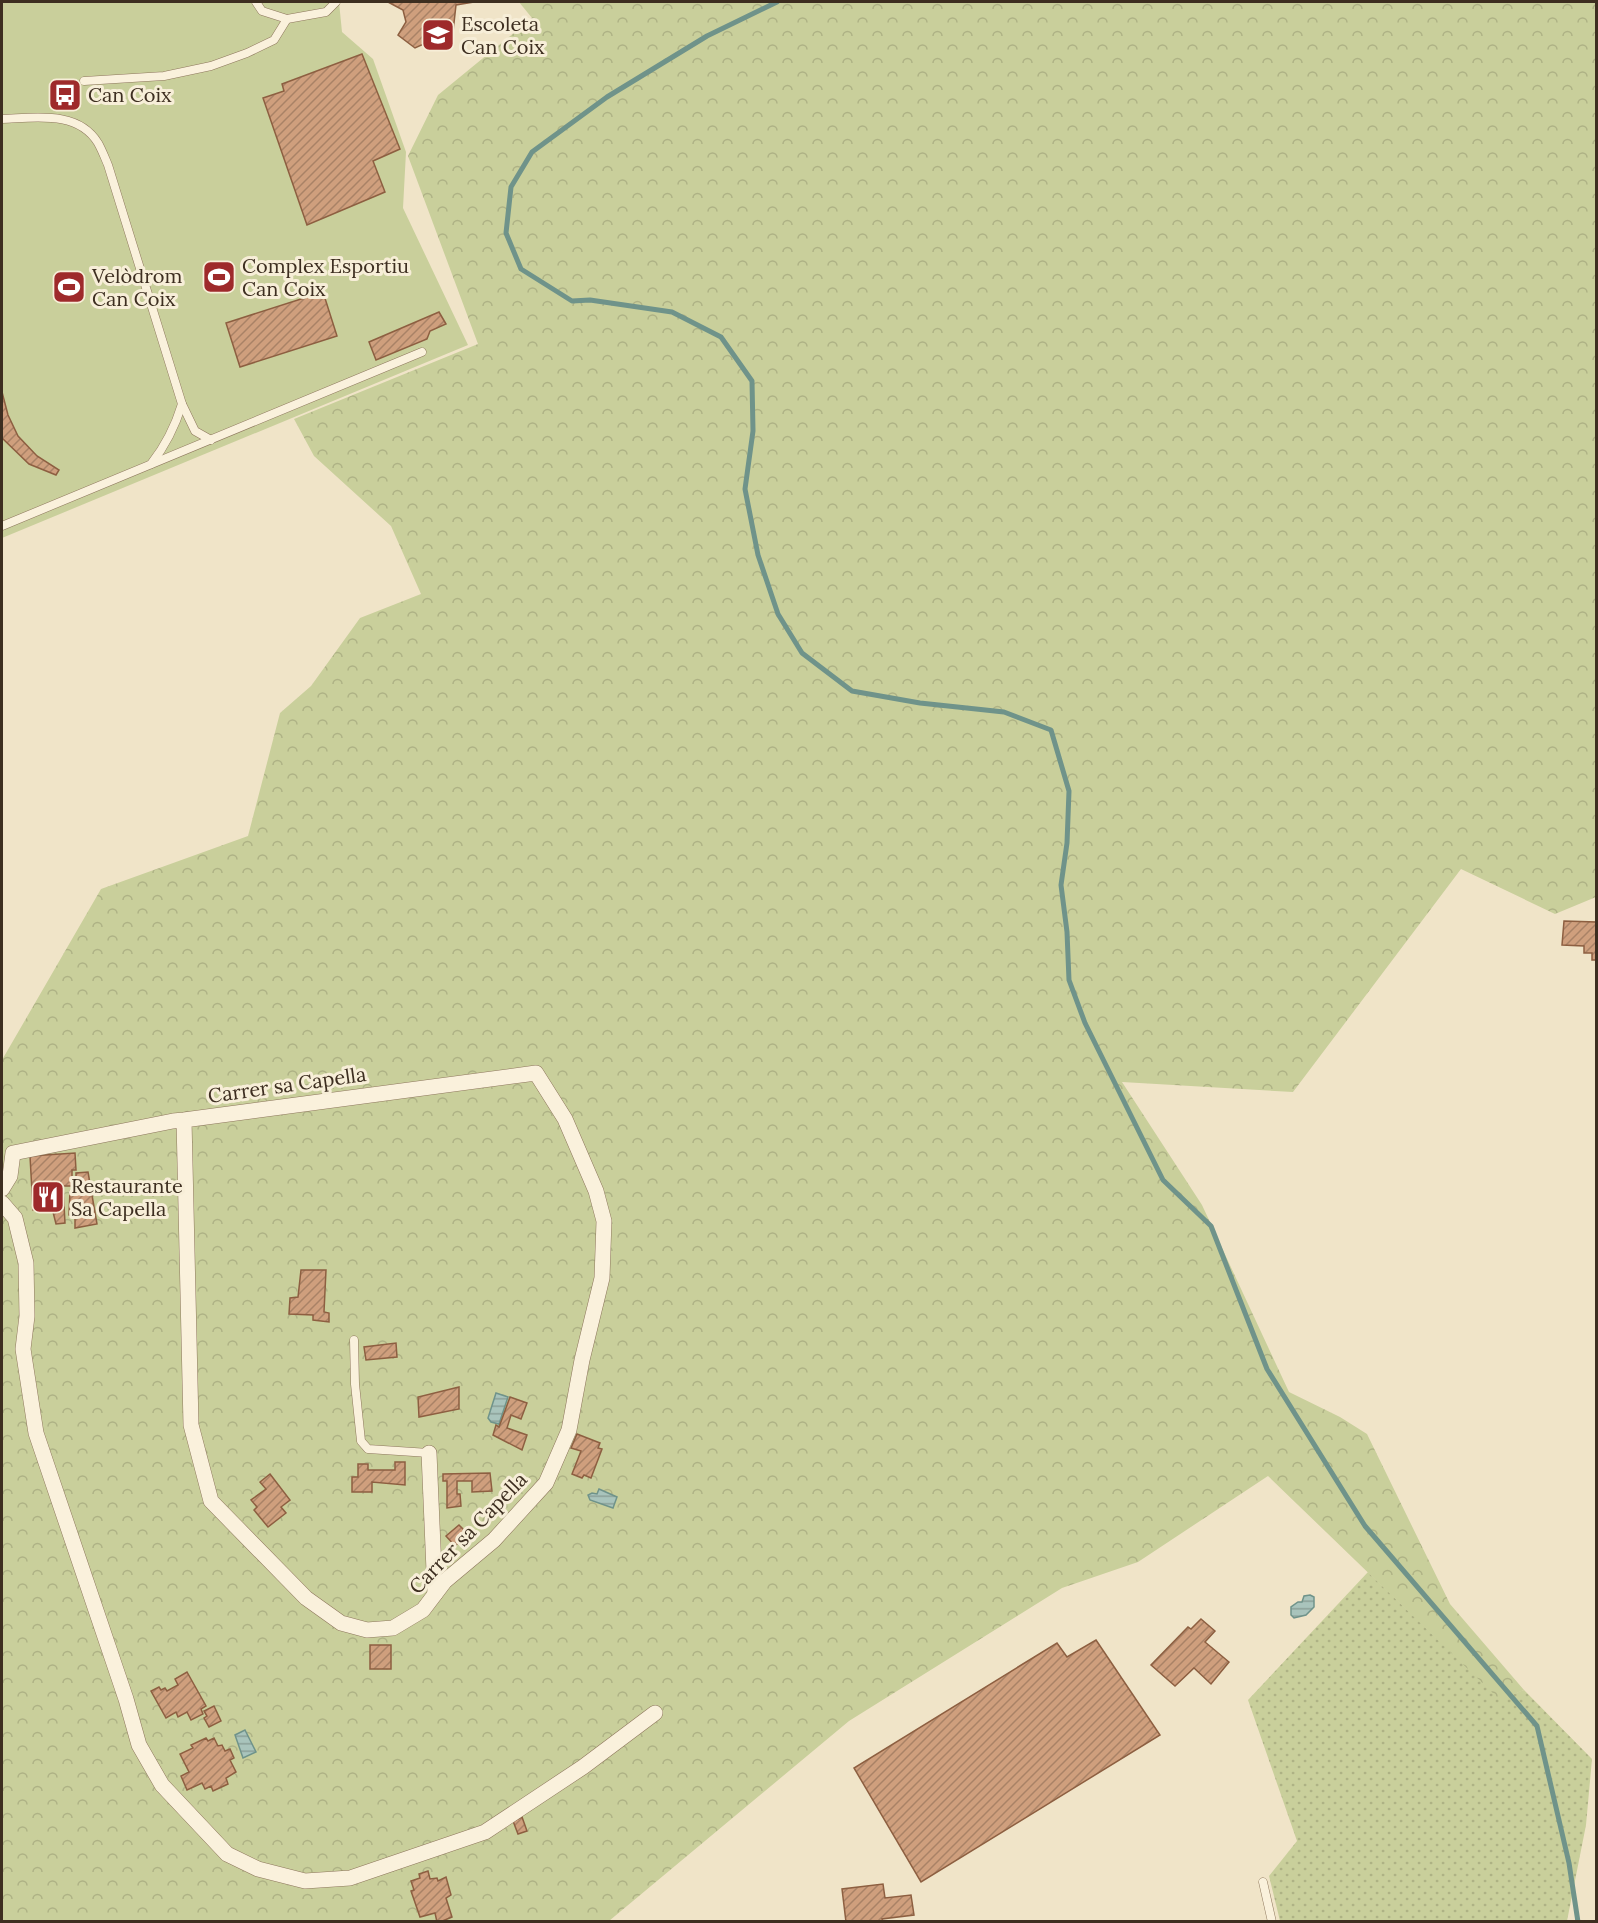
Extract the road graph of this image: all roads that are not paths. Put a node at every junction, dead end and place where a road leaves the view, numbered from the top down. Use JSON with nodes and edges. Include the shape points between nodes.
{"nodes":[{"id":1,"x":256,"y":2,"type":"edge"},
{"id":2,"x":336,"y":2,"type":"edge"},
{"id":3,"x":287,"y":19,"type":"junction"},
{"id":4,"x":84,"y":81,"type":"dead end"},
{"id":5,"x":2,"y":120,"type":"edge"},
{"id":6,"x":423,"y":352,"type":"dead end"},
{"id":7,"x":182,"y":404,"type":"junction"},
{"id":8,"x":211,"y":440,"type":"junction"},
{"id":9,"x":150,"y":465,"type":"junction"},
{"id":10,"x":2,"y":526,"type":"edge"},
{"id":11,"x":184,"y":1120,"type":"junction"},
{"id":12,"x":2,"y":1189,"type":"edge"},
{"id":13,"x":2,"y":1203,"type":"edge"},
{"id":14,"x":354,"y":1340,"type":"dead end"},
{"id":15,"x":429,"y":1453,"type":"joint"},
{"id":16,"x":435,"y":1594,"type":"junction"},
{"id":17,"x":655,"y":1713,"type":"dead end"},
{"id":18,"x":1263,"y":1882,"type":"dead end"},
{"id":19,"x":1272,"y":1922,"type":"edge"}],
"edges":[{"from":1,"to":3,"type":"lane","via":[[262,11]]},
{"from":2,"to":3,"type":"lane","via":[[326,12]]},
{"from":3,"to":4,"type":"lane","via":[[274,40],[211,66],[164,76]]},
{"from":5,"to":7,"type":"lane","via":[[59,118],[81,125],[98,142]]},
{"from":6,"to":8,"type":"lane"},
{"from":7,"to":8,"type":"lane","via":[[195,431]]},
{"from":7,"to":9,"type":"lane","via":[[177,423]]},
{"from":8,"to":9,"type":"lane"},
{"from":9,"to":10,"type":"lane"},
{"from":11,"to":12,"type":"street","name":"Carrer sa Capella","via":[[14,1154],[10,1176]]},
{"from":11,"to":16,"type":"street","name":"Carrer sa Capella","via":[[191,1425],[211,1501],[306,1598],[341,1623],[367,1630],[393,1628],[423,1610]]},
{"from":11,"to":16,"type":"street","name":"Carrer sa Capella","via":[[536,1073],[565,1119],[596,1191],[604,1221],[602,1278],[569,1430],[546,1483],[494,1540]]},
{"from":13,"to":17,"type":"street","via":[[15,1218],[26,1263],[23,1349],[36,1433],[139,1745],[162,1785],[227,1854],[258,1869],[304,1881],[350,1878],[485,1832]]},
{"from":14,"to":15,"type":"lane","via":[[361,1441],[368,1449]]},
{"from":15,"to":16,"type":"street"},
{"from":18,"to":19,"type":"lane"}]}
